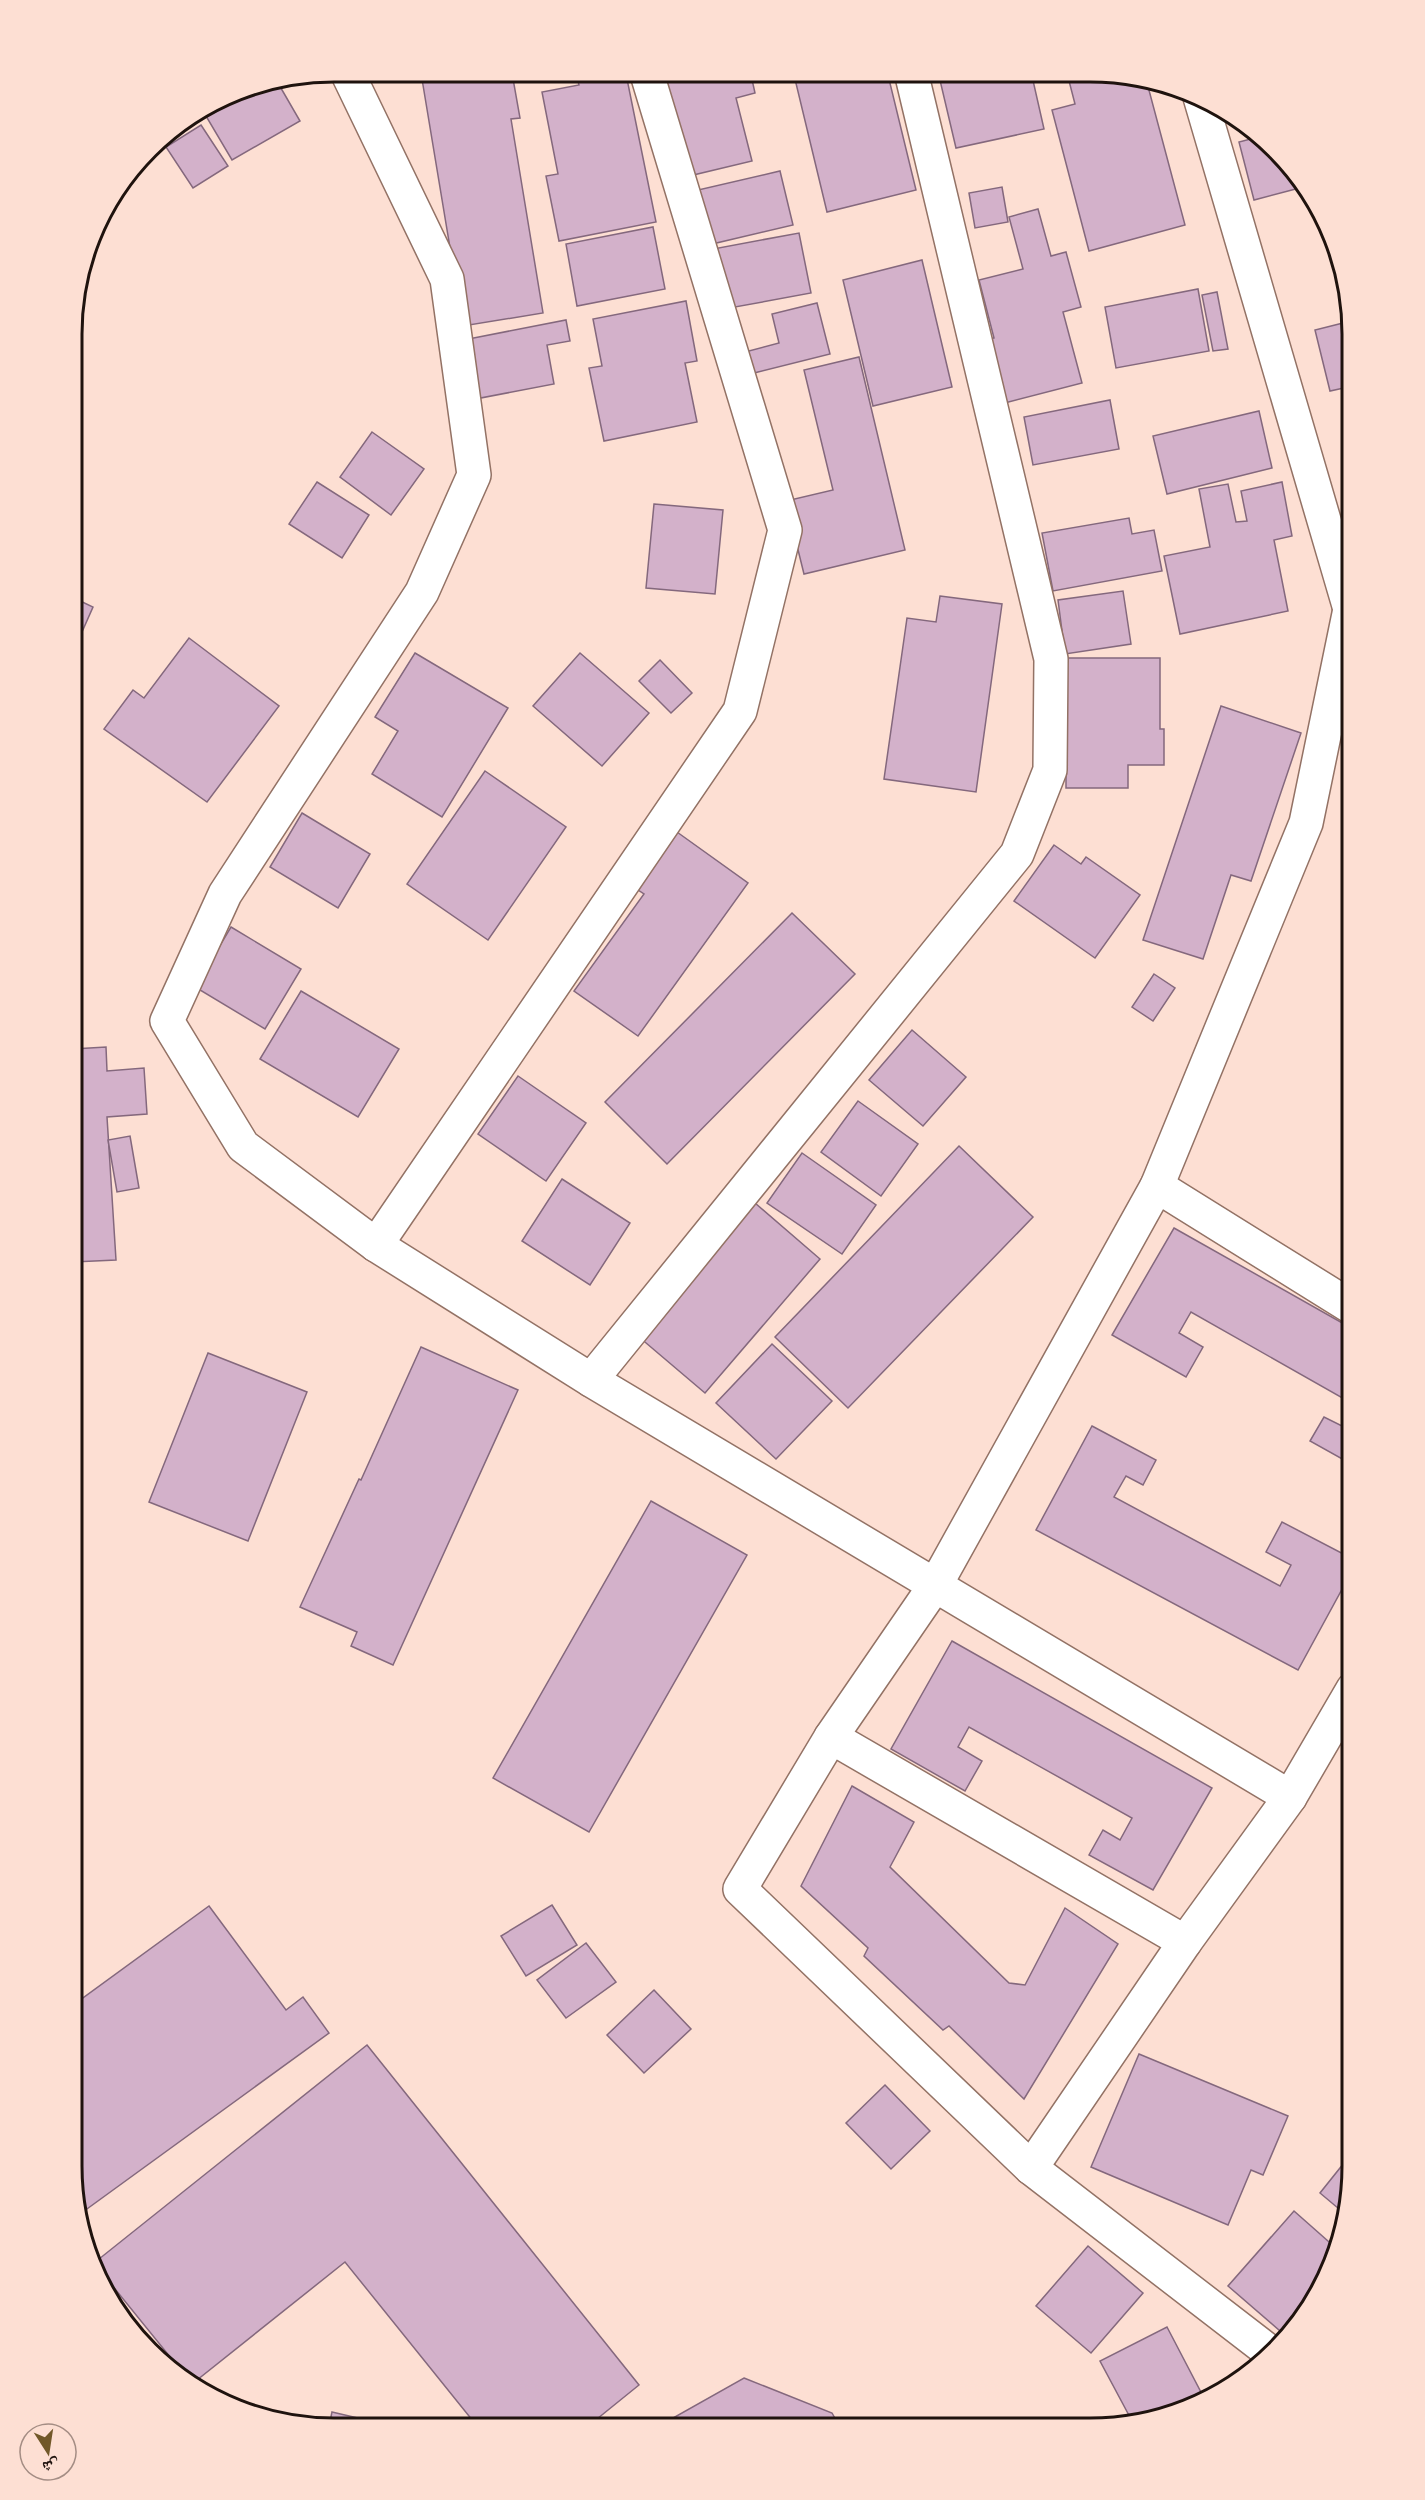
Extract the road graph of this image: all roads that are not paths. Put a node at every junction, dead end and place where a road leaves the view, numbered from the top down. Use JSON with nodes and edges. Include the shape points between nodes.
{"nodes":[{"id":1,"x":352,"y":82,"type":"edge"},
{"id":2,"x":649,"y":82,"type":"edge"},
{"id":3,"x":913,"y":82,"type":"edge"},
{"id":4,"x":1203,"y":109,"type":"edge"},
{"id":5,"x":1342,"y":578,"type":"edge"},
{"id":6,"x":1342,"y":652,"type":"edge"},
{"id":7,"x":1157,"y":1186,"type":"junction"},
{"id":8,"x":376,"y":1245,"type":"junction"},
{"id":9,"x":1342,"y":1301,"type":"edge"},
{"id":10,"x":591,"y":1380,"type":"junction"},
{"id":11,"x":936,"y":1584,"type":"junction"},
{"id":12,"x":1342,"y":1708,"type":"edge"},
{"id":13,"x":831,"y":1737,"type":"junction"},
{"id":14,"x":1290,"y":1797,"type":"junction"},
{"id":15,"x":1185,"y":1942,"type":"junction"},
{"id":16,"x":1031,"y":2168,"type":"junction"},
{"id":17,"x":1265,"y":2348,"type":"edge"}],
"edges":[{"from":1,"to":8,"type":"street","via":[[447,279],[474,475],[422,592],[225,894],[166,1021],[243,1146]]},
{"from":2,"to":8,"type":"street","via":[[785,530],[740,711]]},
{"from":3,"to":10,"type":"street","via":[[1051,659],[1050,770],[1017,854]]},
{"from":4,"to":5,"type":"street"},
{"from":6,"to":7,"type":"street","via":[[1306,823]]},
{"from":7,"to":9,"type":"street"},
{"from":7,"to":11,"type":"street"},
{"from":8,"to":10,"type":"street"},
{"from":10,"to":11,"type":"street"},
{"from":11,"to":13,"type":"street"},
{"from":11,"to":14,"type":"street"},
{"from":12,"to":14,"type":"street"},
{"from":13,"to":15,"type":"street"},
{"from":13,"to":16,"type":"street","via":[[740,1889]]},
{"from":14,"to":15,"type":"street"},
{"from":15,"to":16,"type":"street"},
{"from":16,"to":17,"type":"street"}]}
